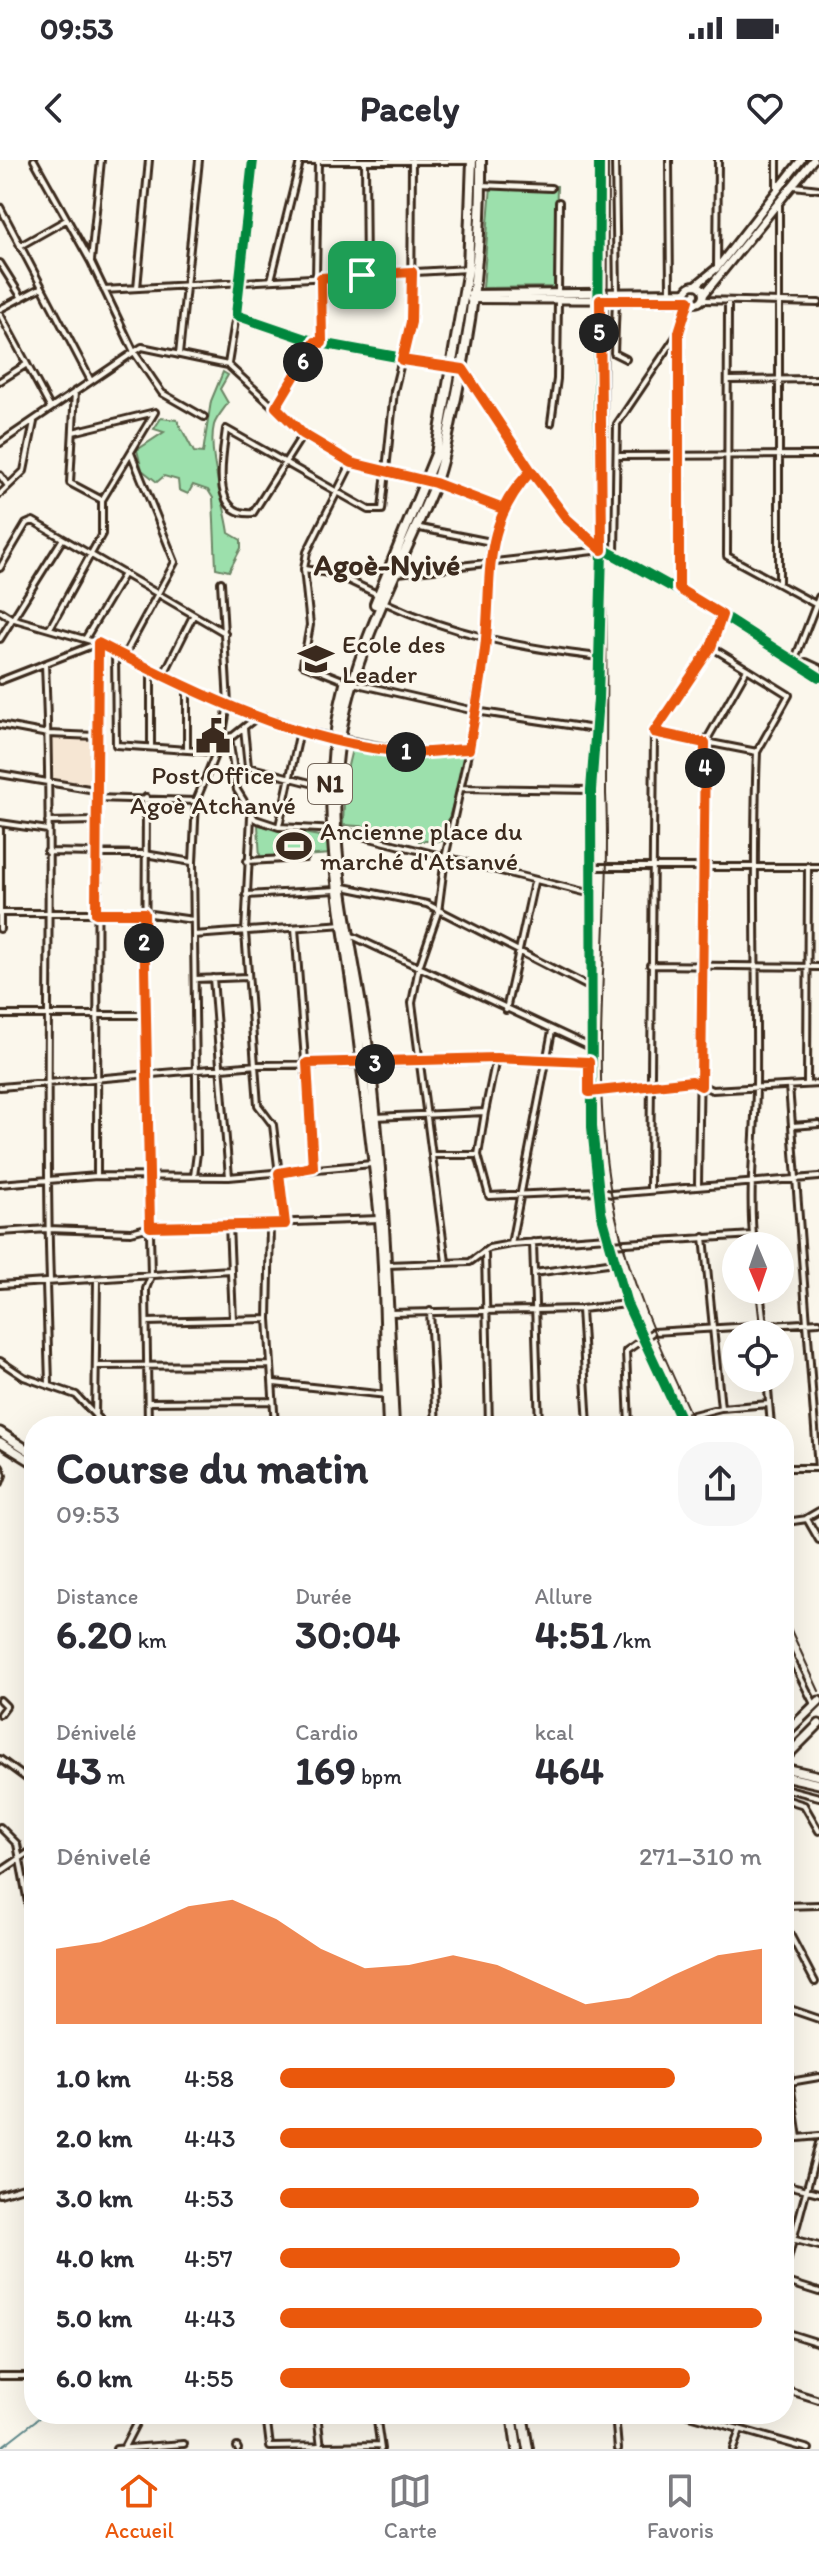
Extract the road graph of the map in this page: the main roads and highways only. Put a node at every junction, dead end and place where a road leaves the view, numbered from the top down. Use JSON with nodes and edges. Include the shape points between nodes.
{"nodes":[{"id":1,"x":472,"y":160,"type":"edge"},
{"id":2,"x":481,"y":160,"type":"edge"},
{"id":3,"x":801,"y":160,"type":"edge"},
{"id":4,"x":813,"y":160,"type":"edge"},
{"id":5,"x":696,"y":285,"type":"junction"},
{"id":6,"x":462,"y":296,"type":"junction"},
{"id":7,"x":704,"y":296,"type":"junction"},
{"id":8,"x":476,"y":297,"type":"junction"},
{"id":9,"x":616,"y":298,"type":"junction"},
{"id":10,"x":689,"y":299,"type":"junction"},
{"id":11,"x":458,"y":368,"type":"junction"},
{"id":12,"x":431,"y":483,"type":"junction"},
{"id":13,"x":380,"y":598,"type":"junction"},
{"id":14,"x":795,"y":659,"type":"junction"},
{"id":15,"x":819,"y":669,"type":"edge"},
{"id":16,"x":819,"y":677,"type":"edge"},
{"id":17,"x":337,"y":741,"type":"junction"},
{"id":18,"x":334,"y":830,"type":"junction"},
{"id":19,"x":343,"y":924,"type":"junction"},
{"id":20,"x":366,"y":1064,"type":"junction"},
{"id":21,"x":375,"y":1164,"type":"junction"},
{"id":22,"x":386,"y":1314,"type":"junction"},
{"id":23,"x":388,"y":1416,"type":"edge"},
{"id":24,"x":393,"y":1416,"type":"edge"},
{"id":25,"x":0,"y":1432,"type":"edge"},
{"id":26,"x":0,"y":1442,"type":"edge"},
{"id":27,"x":24,"y":1448,"type":"edge"},
{"id":28,"x":24,"y":1457,"type":"edge"},
{"id":29,"x":817,"y":1703,"type":"edge"},
{"id":30,"x":819,"y":1716,"type":"edge"},
{"id":31,"x":819,"y":1724,"type":"edge"},
{"id":32,"x":794,"y":1725,"type":"edge"},
{"id":33,"x":794,"y":1749,"type":"edge"},
{"id":34,"x":794,"y":1770,"type":"edge"},
{"id":35,"x":819,"y":1776,"type":"edge"},
{"id":36,"x":794,"y":1778,"type":"edge"},
{"id":37,"x":819,"y":1784,"type":"edge"},
{"id":38,"x":513,"y":2424,"type":"edge"},
{"id":39,"x":524,"y":2424,"type":"edge"},
{"id":40,"x":517,"y":2449,"type":"edge"},
{"id":41,"x":528,"y":2449,"type":"edge"}],
"edges":[{"from":1,"to":6,"type":"highway","number":"N1","via":[[468,269]]},
{"from":2,"to":8,"type":"highway","number":"N1"},
{"from":3,"to":5,"type":"main road","via":[[717,268]]},
{"from":4,"to":7,"type":"main road"},
{"from":5,"to":7,"type":"main road"},
{"from":5,"to":10,"type":"main road"},
{"from":6,"to":8,"type":"main road"},
{"from":6,"to":11,"type":"highway","number":"N1"},
{"from":7,"to":10,"type":"main road"},
{"from":8,"to":9,"type":"main road"},
{"from":8,"to":11,"type":"highway","number":"N1"},
{"from":9,"to":10,"type":"main road"},
{"from":9,"to":10,"type":"main road","via":[[670,294]]},
{"from":11,"to":12,"type":"highway","number":"N1"},
{"from":11,"to":14,"type":"main road","via":[[567,519],[602,550]]},
{"from":12,"to":13,"type":"highway","number":"N1"},
{"from":12,"to":13,"type":"highway","number":"N1"},
{"from":13,"to":17,"type":"highway","number":"N1","via":[[348,682]]},
{"from":14,"to":15,"type":"main road"},
{"from":14,"to":16,"type":"main road"},
{"from":17,"to":18,"type":"highway","number":"N1"},
{"from":17,"to":18,"type":"highway","number":"N1","via":[[330,788]]},
{"from":18,"to":19,"type":"highway","number":"N1"},
{"from":19,"to":20,"type":"highway","number":"N1"},
{"from":19,"to":20,"type":"highway","number":"N1"},
{"from":20,"to":21,"type":"highway","number":"N1"},
{"from":20,"to":21,"type":"highway","number":"N1"},
{"from":21,"to":22,"type":"highway","number":"N1"},
{"from":21,"to":22,"type":"highway","number":"N1","via":[[387,1265]]},
{"from":22,"to":23,"type":"highway","number":"N1"},
{"from":22,"to":24,"type":"highway","number":"N1"},
{"from":25,"to":27,"type":"main road"},
{"from":26,"to":28,"type":"main road"},
{"from":29,"to":30,"type":"main road"},
{"from":29,"to":32,"type":"main road"},
{"from":31,"to":33,"type":"main road"},
{"from":34,"to":35,"type":"main road"},
{"from":36,"to":37,"type":"main road"},
{"from":38,"to":40,"type":"highway"},
{"from":39,"to":41,"type":"highway"}]}
